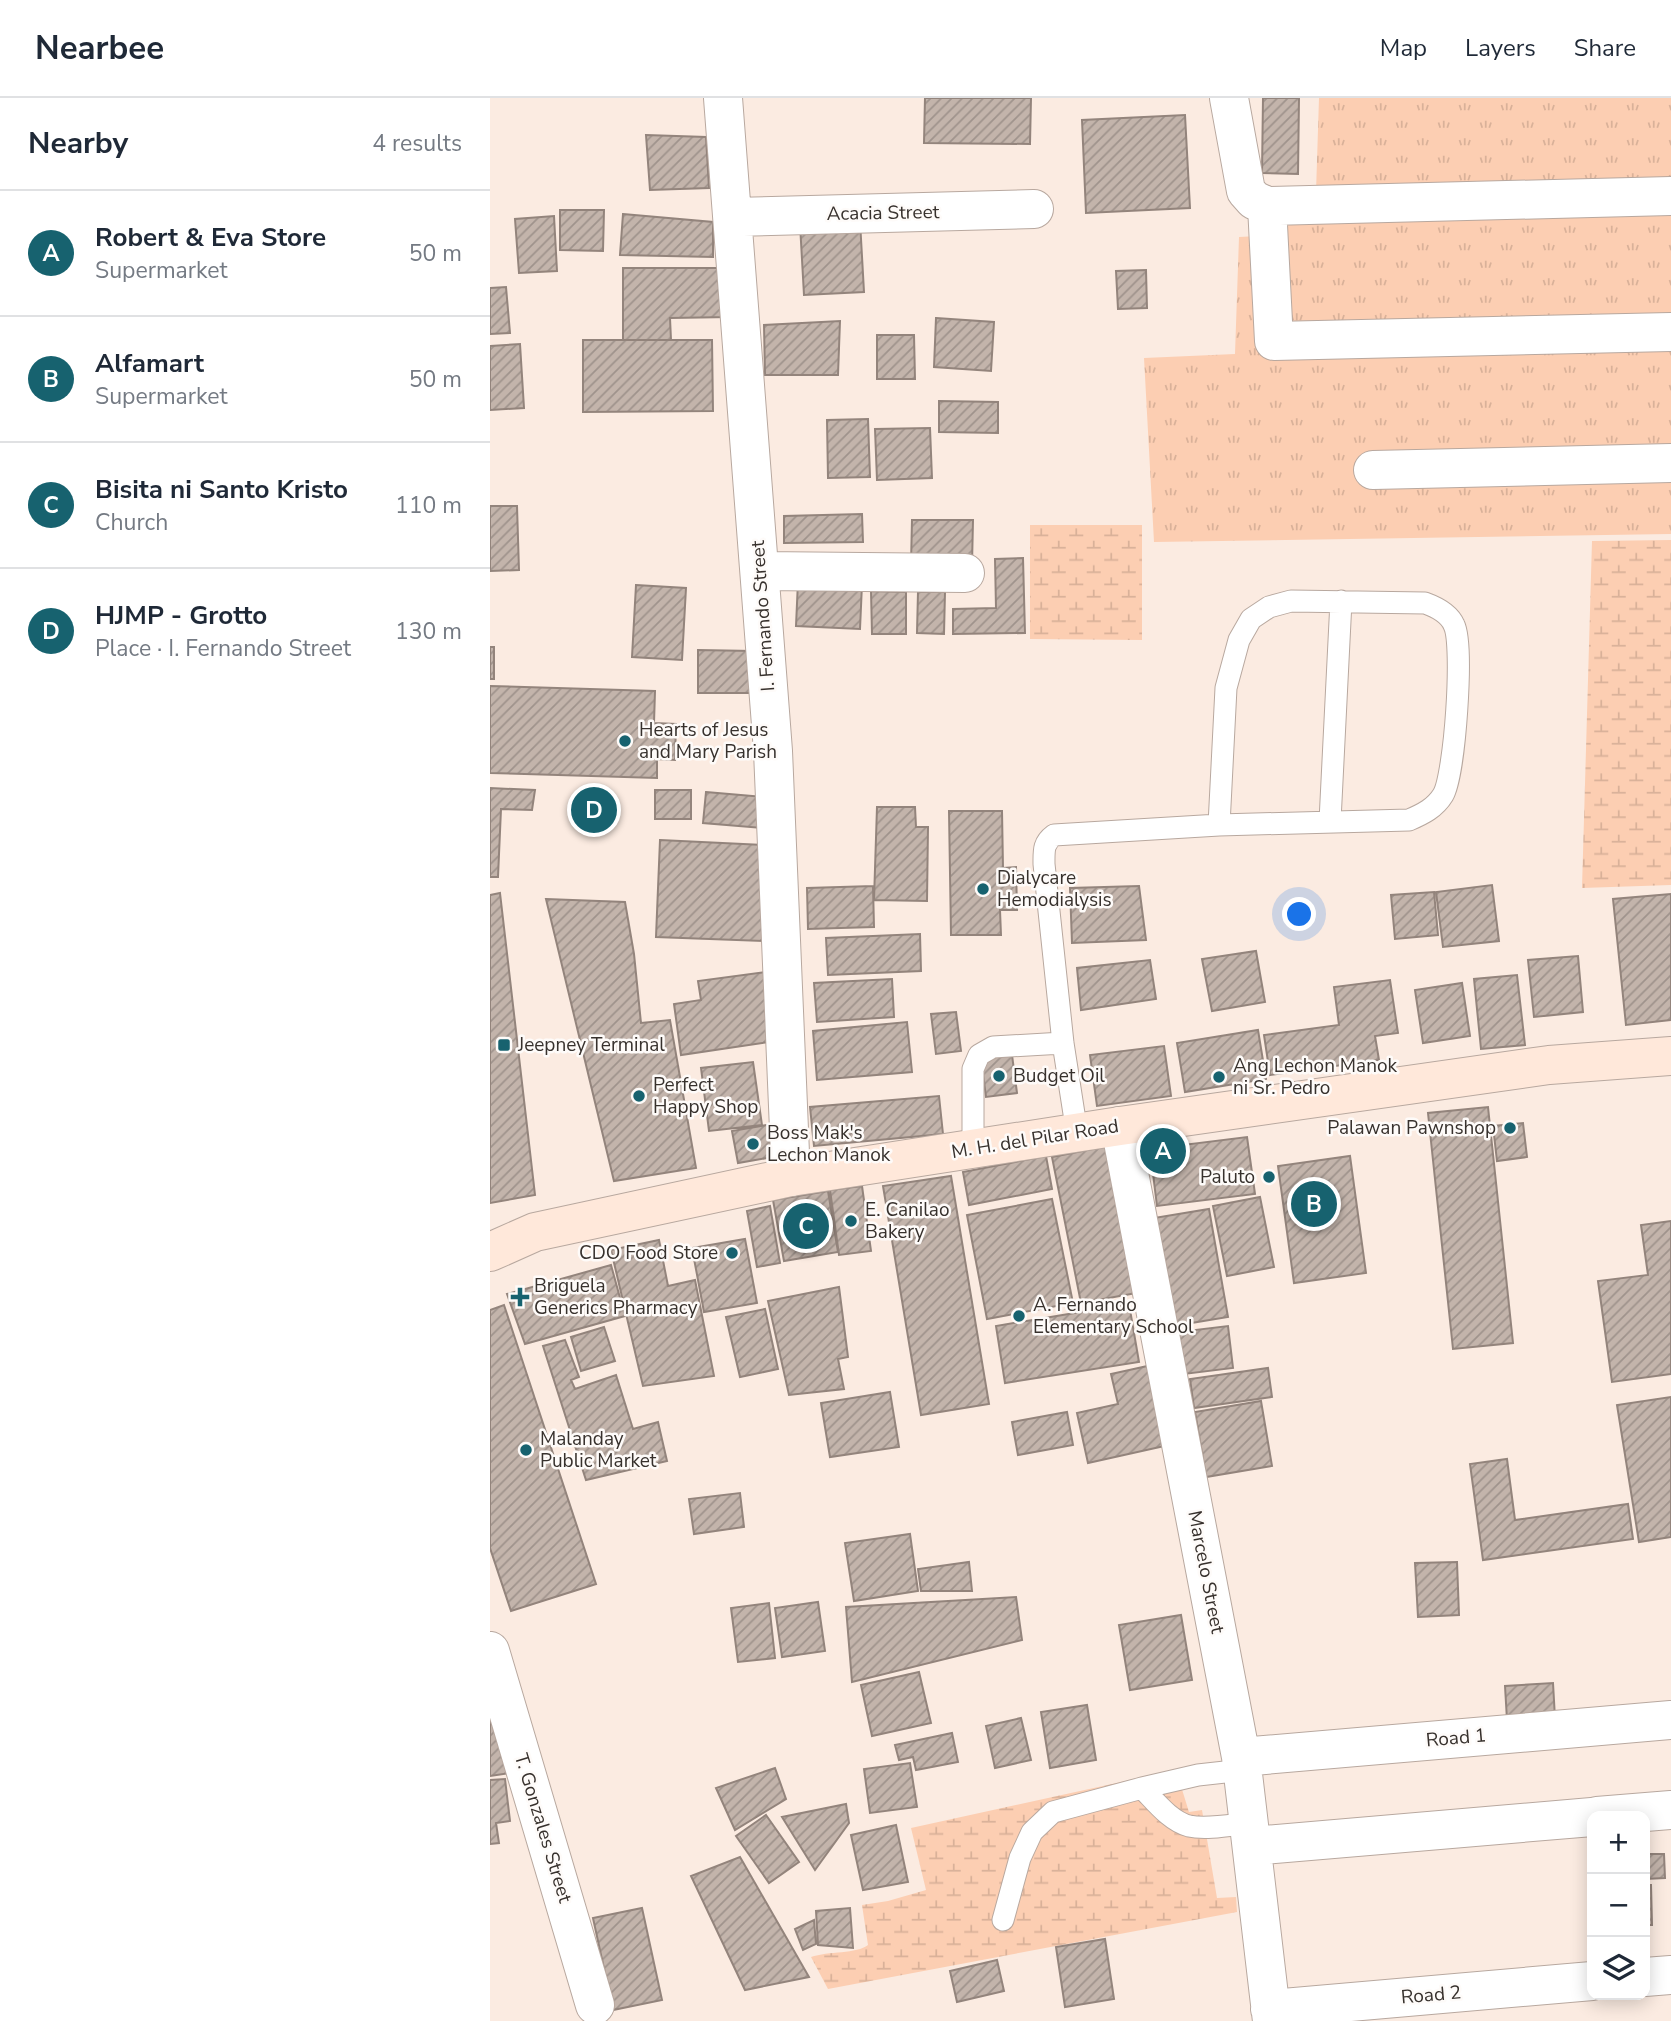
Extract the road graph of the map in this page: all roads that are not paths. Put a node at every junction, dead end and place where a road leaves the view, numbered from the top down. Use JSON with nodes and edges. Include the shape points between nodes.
{"nodes":[{"id":1,"x":723,"y":98,"type":"edge"},
{"id":2,"x":1229,"y":98,"type":"edge"},
{"id":3,"x":1671,"y":196,"type":"edge"},
{"id":4,"x":1267,"y":206,"type":"junction"},
{"id":5,"x":1034,"y":209,"type":"dead end"},
{"id":6,"x":733,"y":217,"type":"junction"},
{"id":7,"x":1671,"y":332,"type":"edge"},
{"id":8,"x":1671,"y":463,"type":"edge"},
{"id":9,"x":1373,"y":470,"type":"dead end"},
{"id":10,"x":760,"y":571,"type":"junction"},
{"id":11,"x":965,"y":573,"type":"dead end"},
{"id":12,"x":1341,"y":601,"type":"junction"},
{"id":13,"x":1331,"y":821,"type":"junction"},
{"id":14,"x":1219,"y":825,"type":"junction"},
{"id":15,"x":1063,"y":1043,"type":"junction"},
{"id":16,"x":1671,"y":1056,"type":"edge"},
{"id":17,"x":1120,"y":1126,"type":"junction"},
{"id":18,"x":1077,"y":1133,"type":"junction"},
{"id":19,"x":973,"y":1148,"type":"junction"},
{"id":20,"x":792,"y":1177,"type":"junction"},
{"id":21,"x":490,"y":1252,"type":"edge"},
{"id":22,"x":490,"y":1651,"type":"edge"},
{"id":23,"x":1671,"y":1720,"type":"edge"},
{"id":24,"x":1242,"y":1763,"type":"junction"},
{"id":25,"x":1142,"y":1788,"type":"junction"},
{"id":26,"x":1671,"y":1810,"type":"edge"},
{"id":27,"x":1650,"y":1812,"type":"edge"},
{"id":28,"x":1587,"y":1816,"type":"edge"},
{"id":29,"x":1250,"y":1835,"type":"junction"},
{"id":30,"x":1003,"y":1920,"type":"dead end"},
{"id":31,"x":1671,"y":1975,"type":"edge"},
{"id":32,"x":1650,"y":1977,"type":"edge"},
{"id":33,"x":1587,"y":1983,"type":"edge"},
{"id":34,"x":595,"y":2005,"type":"dead end"},
{"id":35,"x":1271,"y":2015,"type":"edge"}],
"edges":[{"from":1,"to":6,"type":"street","name":"I. Fernando Street"},
{"from":2,"to":4,"type":"street","via":[[1246,191]]},
{"from":3,"to":4,"type":"street"},
{"from":4,"to":7,"type":"street","via":[[1274,341]]},
{"from":5,"to":6,"type":"street","name":"Acacia Street"},
{"from":6,"to":10,"type":"street","name":"I. Fernando Street"},
{"from":8,"to":9,"type":"street"},
{"from":10,"to":11,"type":"street"},
{"from":10,"to":20,"type":"street","name":"I. Fernando Street"},
{"from":12,"to":13,"type":"lane"},
{"from":12,"to":13,"type":"lane","via":[[1425,603],[1439,608],[1454,624],[1458,645],[1455,742],[1444,794],[1428,811],[1409,820]]},
{"from":12,"to":14,"type":"lane","via":[[1291,601],[1269,607],[1251,619],[1239,640],[1226,688]]},
{"from":13,"to":14,"type":"lane"},
{"from":14,"to":15,"type":"lane","via":[[1054,835],[1047,840],[1044,864]]},
{"from":15,"to":18,"type":"lane"},
{"from":15,"to":19,"type":"lane","via":[[993,1047],[979,1055],[973,1069]]},
{"from":16,"to":17,"type":"main road","name":"M. H. del Pilar Road","via":[[1549,1065]]},
{"from":17,"to":18,"type":"main road","name":"M. H. del Pilar Road"},
{"from":17,"to":24,"type":"street","name":"Marcelo Street"},
{"from":18,"to":19,"type":"main road","name":"M. H. del Pilar Road"},
{"from":19,"to":20,"type":"main road","name":"M. H. del Pilar Road"},
{"from":20,"to":21,"type":"main road","name":"M. H. del Pilar Road","via":[[536,1233]]},
{"from":22,"to":34,"type":"street","name":"T. Gonzales Street"},
{"from":23,"to":24,"type":"street","name":"Road 1"},
{"from":24,"to":25,"type":"lane"},
{"from":24,"to":29,"type":"street","name":"Marcelo Street"},
{"from":25,"to":29,"type":"lane","via":[[1170,1816],[1188,1825]]},
{"from":25,"to":30,"type":"lane","via":[[1053,1812],[1032,1832]]},
{"from":26,"to":27,"type":"street"},
{"from":28,"to":29,"type":"street"},
{"from":29,"to":35,"type":"street","name":"Marcelo Street"},
{"from":31,"to":32,"type":"street"},
{"from":33,"to":35,"type":"street","name":"Road 2"}]}
